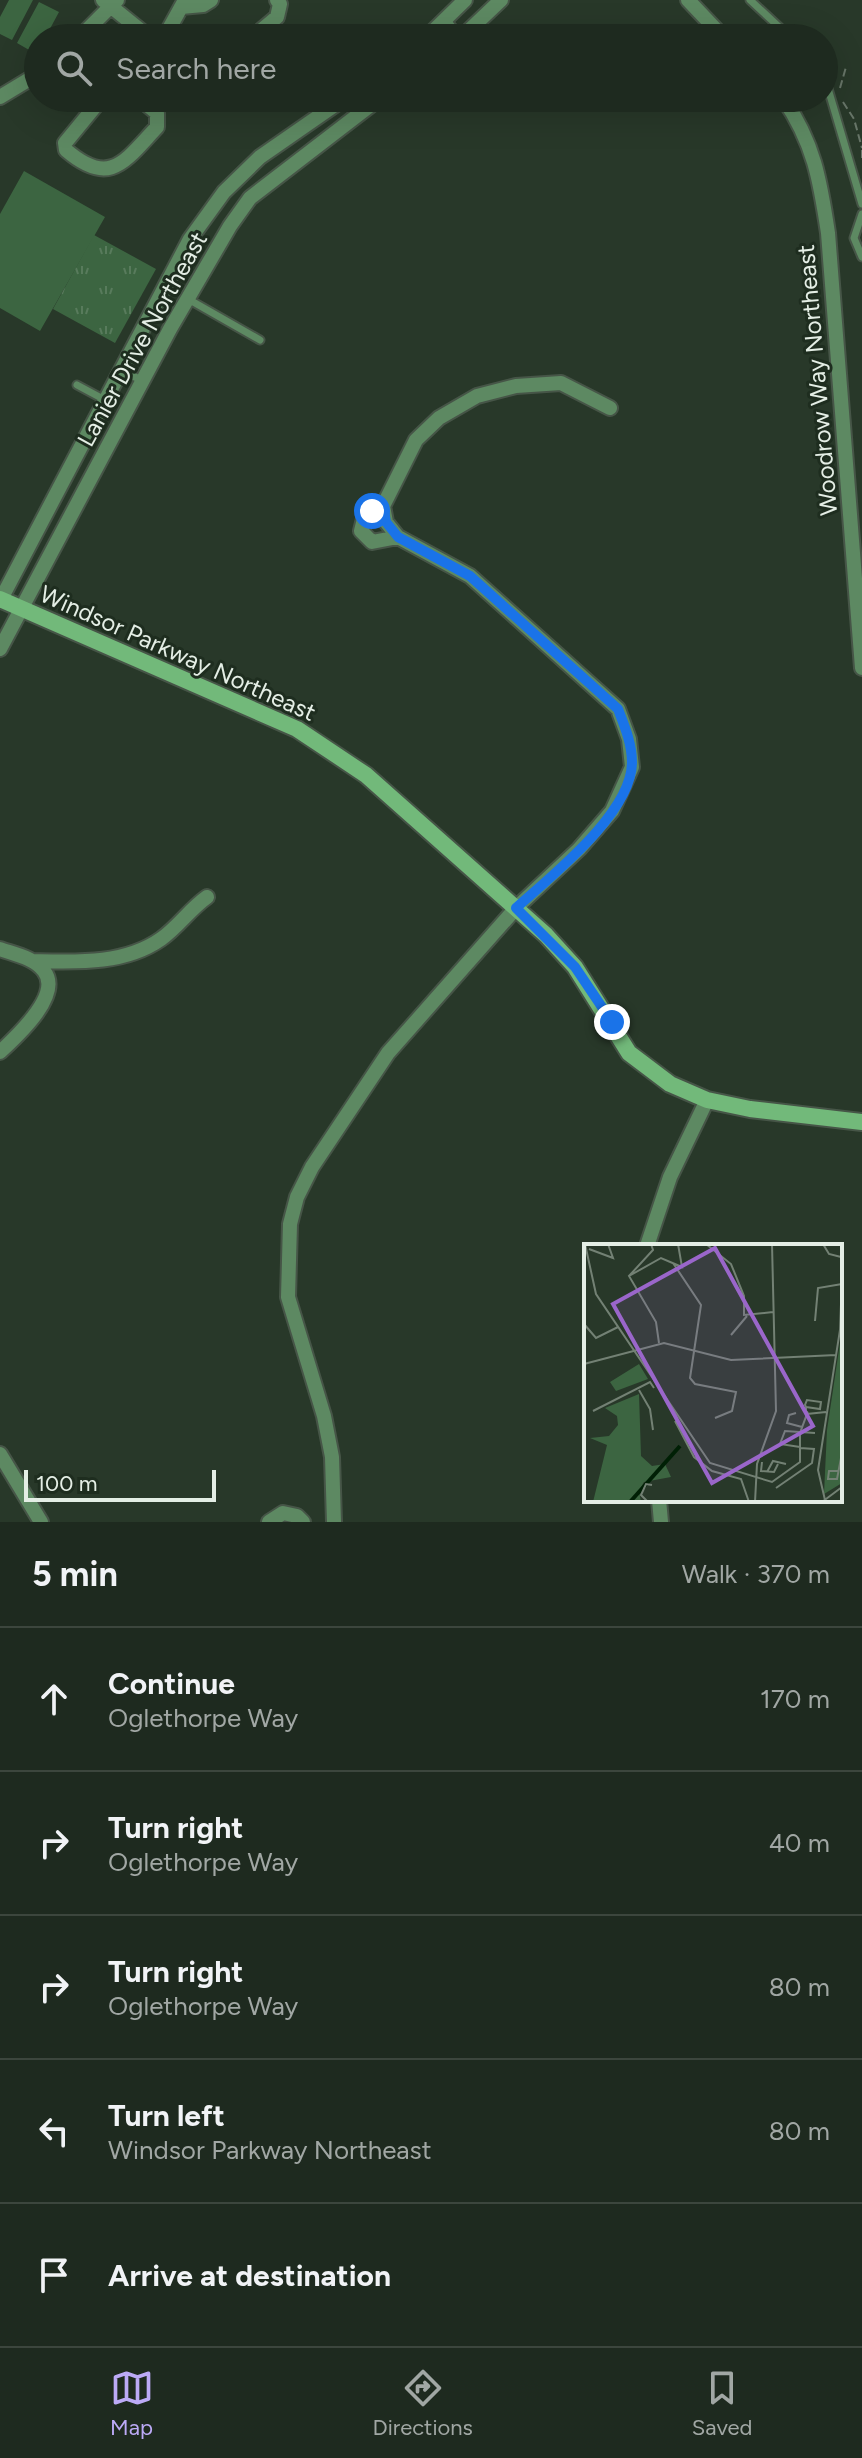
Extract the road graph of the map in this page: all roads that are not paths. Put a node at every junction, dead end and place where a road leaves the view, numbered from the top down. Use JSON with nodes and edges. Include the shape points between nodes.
{"nodes":[{"id":1,"x":211,"y":0,"type":"edge"},
{"id":2,"x":277,"y":0,"type":"edge"},
{"id":3,"x":465,"y":0,"type":"edge"},
{"id":4,"x":501,"y":0,"type":"edge"},
{"id":5,"x":688,"y":0,"type":"edge"},
{"id":6,"x":750,"y":0,"type":"edge"},
{"id":7,"x":111,"y":2,"type":"edge"},
{"id":8,"x":183,"y":4,"type":"edge"},
{"id":9,"x":446,"y":19,"type":"junction"},
{"id":10,"x":91,"y":24,"type":"edge"},
{"id":11,"x":135,"y":24,"type":"edge"},
{"id":12,"x":172,"y":24,"type":"edge"},
{"id":13,"x":269,"y":24,"type":"edge"},
{"id":14,"x":441,"y":24,"type":"edge"},
{"id":15,"x":450,"y":24,"type":"edge"},
{"id":16,"x":476,"y":24,"type":"edge"},
{"id":17,"x":711,"y":24,"type":"edge"},
{"id":18,"x":776,"y":24,"type":"edge"},
{"id":19,"x":24,"y":82,"type":"edge"},
{"id":20,"x":3,"y":94,"type":"edge"},
{"id":21,"x":90,"y":112,"type":"edge"},
{"id":22,"x":156,"y":112,"type":"edge"},
{"id":23,"x":326,"y":112,"type":"edge"},
{"id":24,"x":361,"y":112,"type":"edge"},
{"id":25,"x":793,"y":112,"type":"edge"},
{"id":26,"x":835,"y":112,"type":"edge"},
{"id":27,"x":862,"y":204,"type":"edge"},
{"id":28,"x":862,"y":214,"type":"edge"},
{"id":29,"x":862,"y":257,"type":"edge"},
{"id":30,"x":188,"y":299,"type":"junction"},
{"id":31,"x":260,"y":340,"type":"dead end"},
{"id":32,"x":123,"y":371,"type":"junction"},
{"id":33,"x":143,"y":381,"type":"junction"},
{"id":34,"x":77,"y":385,"type":"dead end"},
{"id":35,"x":105,"y":400,"type":"junction"},
{"id":36,"x":610,"y":408,"type":"dead end"},
{"id":37,"x":383,"y":506,"type":"junction"},
{"id":38,"x":398,"y":537,"type":"junction"},
{"id":39,"x":0,"y":600,"type":"edge"},
{"id":40,"x":19,"y":608,"type":"junction"},
{"id":41,"x":0,"y":649,"type":"edge"},
{"id":42,"x":862,"y":668,"type":"edge"},
{"id":43,"x":207,"y":897,"type":"dead end"},
{"id":44,"x":516,"y":908,"type":"junction"},
{"id":45,"x":0,"y":949,"type":"edge"},
{"id":46,"x":33,"y":961,"type":"junction"},
{"id":47,"x":0,"y":1052,"type":"edge"},
{"id":48,"x":707,"y":1100,"type":"junction"},
{"id":49,"x":862,"y":1122,"type":"edge"},
{"id":50,"x":648,"y":1244,"type":"edge"},
{"id":51,"x":0,"y":1454,"type":"edge"},
{"id":52,"x":659,"y":1502,"type":"edge"},
{"id":53,"x":41,"y":1522,"type":"edge"},
{"id":54,"x":269,"y":1522,"type":"edge"},
{"id":55,"x":303,"y":1522,"type":"edge"},
{"id":56,"x":334,"y":1522,"type":"edge"},
{"id":57,"x":661,"y":1522,"type":"edge"}],
"edges":[{"from":1,"to":8,"type":"street"},
{"from":2,"to":13,"type":"street","via":[[277,17]]},
{"from":3,"to":9,"type":"street"},
{"from":4,"to":16,"type":"street"},
{"from":5,"to":17,"type":"street"},
{"from":6,"to":18,"type":"lane"},
{"from":7,"to":10,"type":"street"},
{"from":7,"to":11,"type":"street"},
{"from":8,"to":12,"type":"street"},
{"from":9,"to":14,"type":"street"},
{"from":9,"to":15,"type":"lane"},
{"from":19,"to":20,"type":"street"},
{"from":21,"to":22,"type":"street","via":[[65,143],[66,150],[81,164],[99,170],[120,166],[157,127]]},
{"from":23,"to":32,"type":"street","name":"Lanier Drive Northeast","via":[[260,157],[224,192],[190,239]]},
{"from":24,"to":30,"type":"street","name":"Lanier Drive Northeast","via":[[250,198]]},
{"from":25,"to":42,"type":"street","name":"Woodrow Way Northeast","via":[[808,137],[828,233]]},
{"from":26,"to":27,"type":"lane"},
{"from":28,"to":29,"type":"lane","via":[[854,238]]},
{"from":30,"to":31,"type":"lane"},
{"from":30,"to":33,"type":"street","name":"Lanier Drive Northeast"},
{"from":32,"to":33,"type":"lane"},
{"from":32,"to":35,"type":"street","name":"Lanier Drive Northeast"},
{"from":33,"to":40,"type":"street","name":"Lanier Drive Northeast"},
{"from":34,"to":35,"type":"lane"},
{"from":35,"to":39,"type":"street","name":"Lanier Drive Northeast"},
{"from":36,"to":37,"type":"street","via":[[561,383],[477,396],[439,418],[416,440]]},
{"from":37,"to":38,"type":"street","via":[[386,522]]},
{"from":37,"to":38,"type":"street","via":[[365,515],[361,531],[372,542]]},
{"from":38,"to":44,"type":"street","via":[[470,576],[618,709],[629,739],[632,767],[612,811]]},
{"from":39,"to":40,"type":"street","name":"Windsor Parkway Northeast"},
{"from":40,"to":41,"type":"street","name":"Lanier Drive Northeast"},
{"from":40,"to":44,"type":"street","name":"Windsor Parkway Northeast","via":[[297,729],[366,775]]},
{"from":43,"to":46,"type":"street","via":[[160,940],[128,954],[92,962]]},
{"from":44,"to":48,"type":"street","name":"Windsor Parkway Northeast","via":[[575,967],[629,1053],[670,1084]]},
{"from":44,"to":56,"type":"street","via":[[388,1053],[297,1197],[290,1224],[288,1297],[324,1416],[332,1457]]},
{"from":45,"to":46,"type":"street"},
{"from":46,"to":47,"type":"street","via":[[49,979],[48,991],[35,1015]]},
{"from":48,"to":49,"type":"street","name":"Windsor Parkway Northeast"},
{"from":48,"to":50,"type":"street","via":[[670,1177]]},
{"from":51,"to":53,"type":"street"},
{"from":52,"to":57,"type":"street"},
{"from":54,"to":55,"type":"street","via":[[283,1513]]}]}
